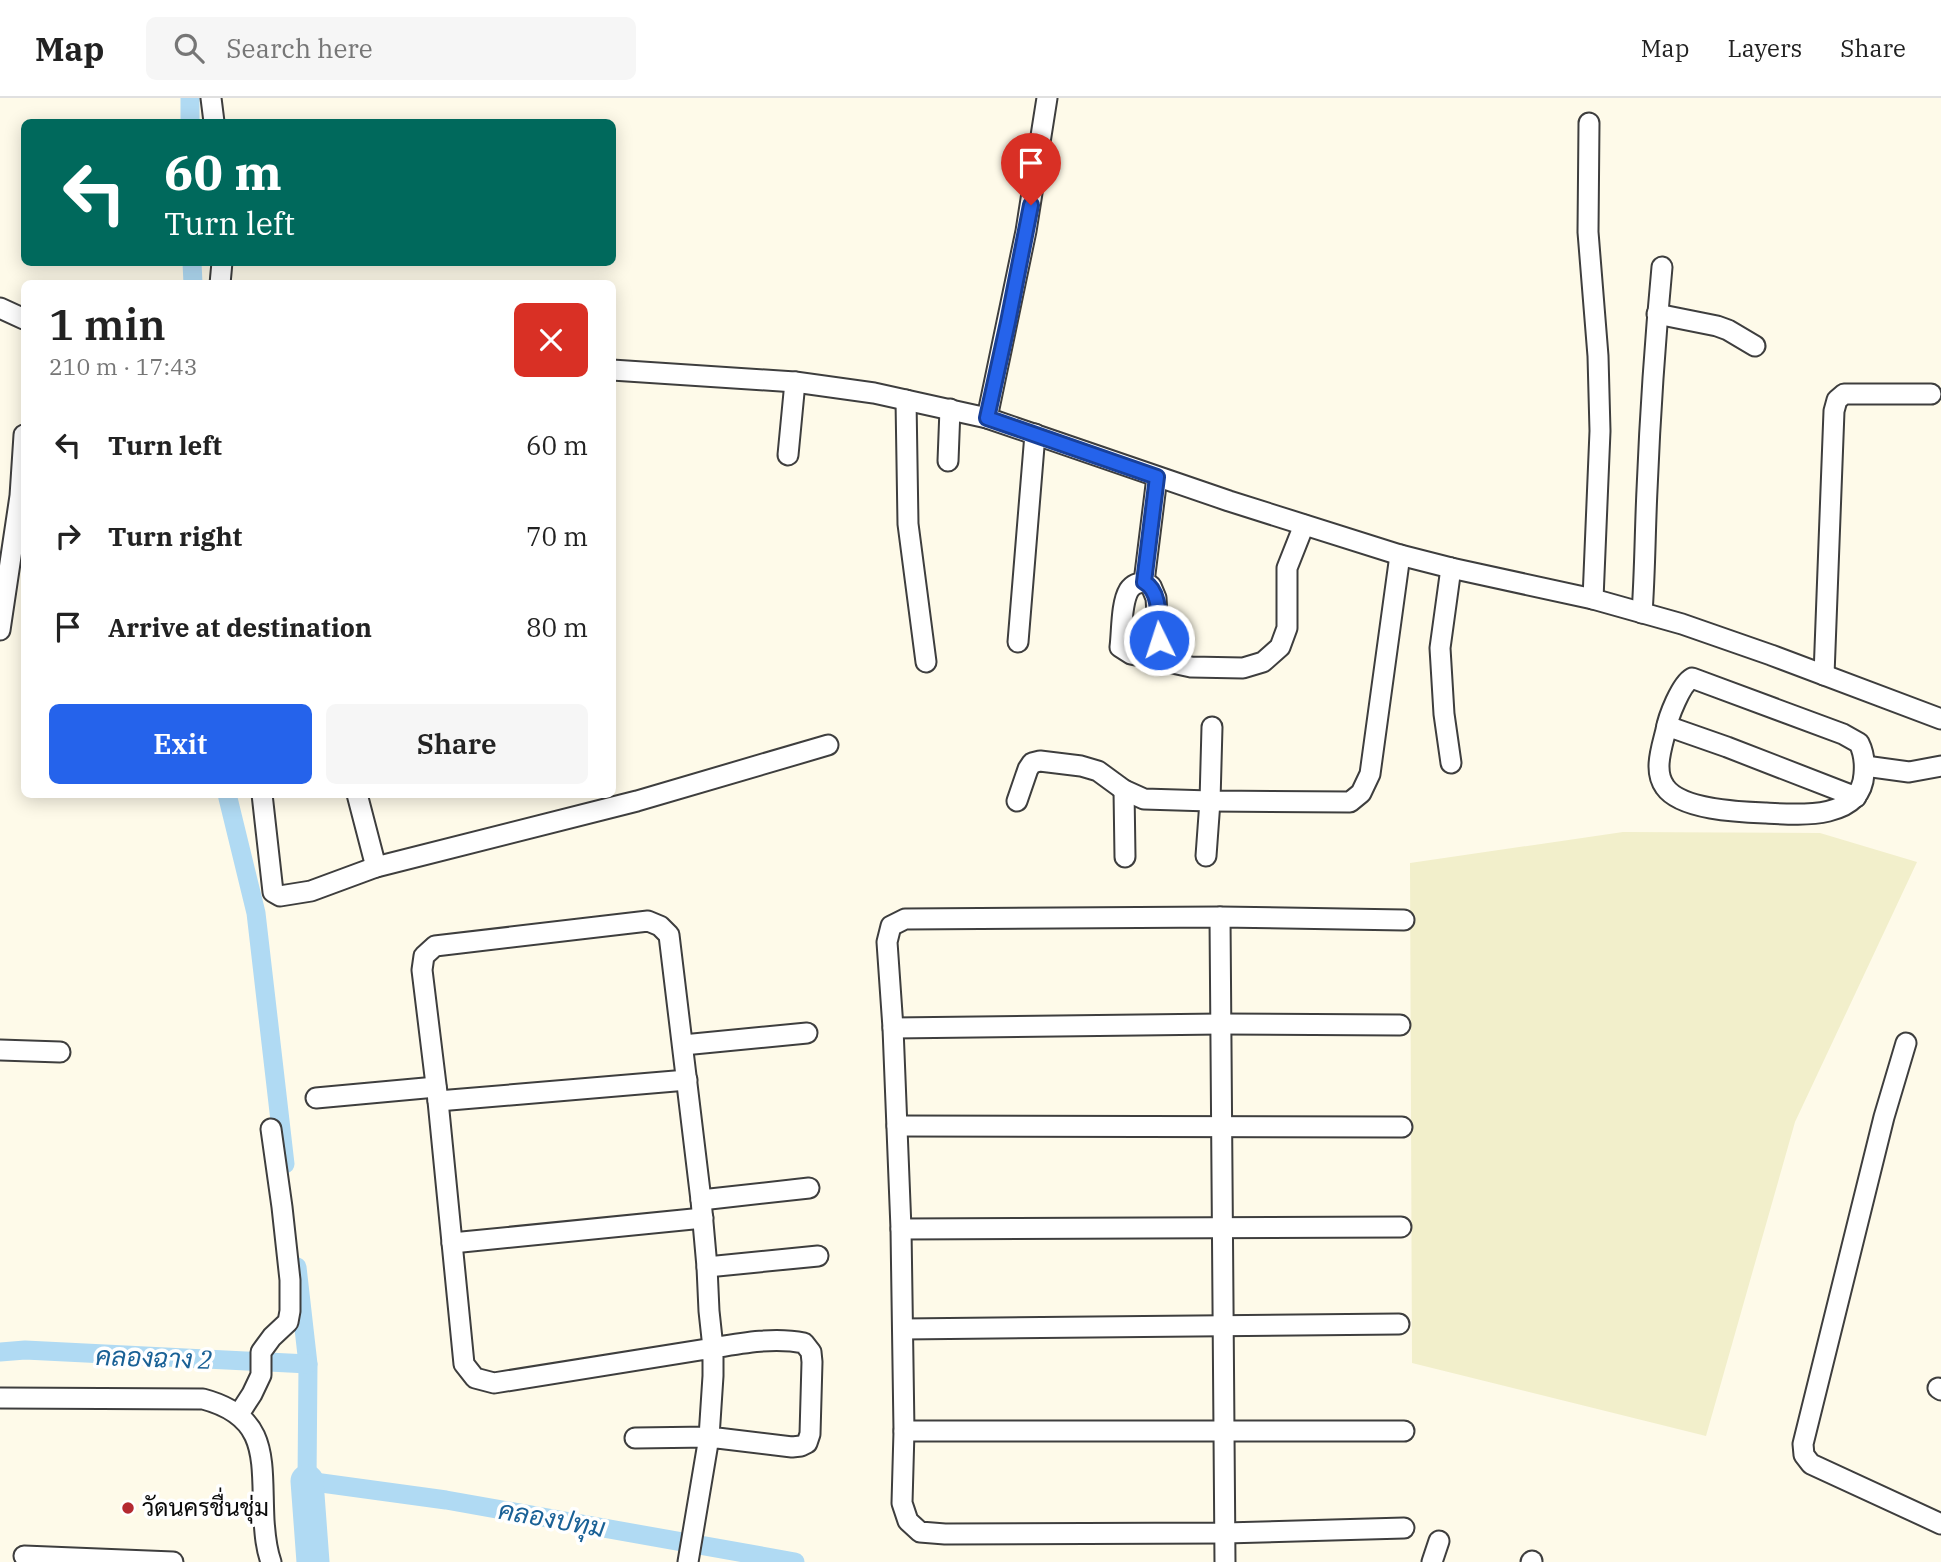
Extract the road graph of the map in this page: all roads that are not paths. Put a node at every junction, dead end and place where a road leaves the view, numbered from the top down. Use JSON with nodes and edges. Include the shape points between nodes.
{"nodes":[{"id":1,"x":211,"y":98,"type":"edge"},
{"id":2,"x":1047,"y":98,"type":"edge"},
{"id":3,"x":214,"y":119,"type":"edge"},
{"id":4,"x":1589,"y":123,"type":"dead end"},
{"id":5,"x":1662,"y":267,"type":"dead end"},
{"id":6,"x":0,"y":308,"type":"edge"},
{"id":7,"x":1657,"y":314,"type":"junction"},
{"id":8,"x":21,"y":318,"type":"edge"},
{"id":9,"x":1755,"y":346,"type":"dead end"},
{"id":10,"x":616,"y":370,"type":"edge"},
{"id":11,"x":795,"y":382,"type":"junction"},
{"id":12,"x":1931,"y":394,"type":"dead end"},
{"id":13,"x":906,"y":400,"type":"junction"},
{"id":14,"x":950,"y":410,"type":"junction"},
{"id":15,"x":987,"y":418,"type":"junction"},
{"id":16,"x":1035,"y":434,"type":"junction"},
{"id":17,"x":788,"y":455,"type":"dead end"},
{"id":18,"x":947,"y":461,"type":"dead end"},
{"id":19,"x":1157,"y":477,"type":"junction"},
{"id":20,"x":21,"y":481,"type":"edge"},
{"id":21,"x":1304,"y":525,"type":"junction"},
{"id":22,"x":6,"y":551,"type":"edge"},
{"id":23,"x":1400,"y":555,"type":"junction"},
{"id":24,"x":1451,"y":568,"type":"junction"},
{"id":25,"x":1144,"y":582,"type":"junction"},
{"id":26,"x":1593,"y":599,"type":"junction"},
{"id":27,"x":1642,"y":613,"type":"junction"},
{"id":28,"x":0,"y":630,"type":"edge"},
{"id":29,"x":1018,"y":642,"type":"dead end"},
{"id":30,"x":1160,"y":660,"type":"junction"},
{"id":31,"x":926,"y":662,"type":"dead end"},
{"id":32,"x":1824,"y":675,"type":"junction"},
{"id":33,"x":1941,"y":719,"type":"edge"},
{"id":34,"x":1667,"y":726,"type":"junction"},
{"id":35,"x":1212,"y":727,"type":"dead end"},
{"id":36,"x":828,"y":745,"type":"dead end"},
{"id":37,"x":1451,"y":763,"type":"dead end"},
{"id":38,"x":1865,"y":766,"type":"junction"},
{"id":39,"x":1941,"y":766,"type":"edge"},
{"id":40,"x":1124,"y":790,"type":"junction"},
{"id":41,"x":1856,"y":797,"type":"junction"},
{"id":42,"x":262,"y":798,"type":"edge"},
{"id":43,"x":358,"y":798,"type":"edge"},
{"id":44,"x":1017,"y":801,"type":"dead end"},
{"id":45,"x":1210,"y":801,"type":"junction"},
{"id":46,"x":1206,"y":856,"type":"dead end"},
{"id":47,"x":1125,"y":857,"type":"dead end"},
{"id":48,"x":376,"y":867,"type":"junction"},
{"id":49,"x":1220,"y":917,"type":"junction"},
{"id":50,"x":1404,"y":920,"type":"dead end"},
{"id":51,"x":1221,"y":1024,"type":"junction"},
{"id":52,"x":1400,"y":1025,"type":"dead end"},
{"id":53,"x":893,"y":1028,"type":"junction"},
{"id":54,"x":807,"y":1033,"type":"dead end"},
{"id":55,"x":1906,"y":1043,"type":"dead end"},
{"id":56,"x":683,"y":1045,"type":"junction"},
{"id":57,"x":0,"y":1050,"type":"edge"},
{"id":58,"x":60,"y":1052,"type":"dead end"},
{"id":59,"x":687,"y":1080,"type":"junction"},
{"id":60,"x":437,"y":1094,"type":"junction"},
{"id":61,"x":316,"y":1098,"type":"dead end"},
{"id":62,"x":897,"y":1126,"type":"junction"},
{"id":63,"x":1222,"y":1126,"type":"junction"},
{"id":64,"x":1402,"y":1127,"type":"dead end"},
{"id":65,"x":271,"y":1129,"type":"dead end"},
{"id":66,"x":809,"y":1188,"type":"dead end"},
{"id":67,"x":702,"y":1209,"type":"junction"},
{"id":68,"x":1223,"y":1227,"type":"junction"},
{"id":69,"x":1401,"y":1227,"type":"dead end"},
{"id":70,"x":901,"y":1229,"type":"junction"},
{"id":71,"x":452,"y":1243,"type":"junction"},
{"id":72,"x":818,"y":1256,"type":"dead end"},
{"id":73,"x":707,"y":1267,"type":"junction"},
{"id":74,"x":1223,"y":1324,"type":"junction"},
{"id":75,"x":1399,"y":1324,"type":"dead end"},
{"id":76,"x":903,"y":1329,"type":"junction"},
{"id":77,"x":713,"y":1348,"type":"junction"},
{"id":78,"x":0,"y":1398,"type":"edge"},
{"id":79,"x":239,"y":1414,"type":"junction"},
{"id":80,"x":905,"y":1431,"type":"junction"},
{"id":81,"x":1224,"y":1431,"type":"junction"},
{"id":82,"x":1404,"y":1431,"type":"dead end"},
{"id":83,"x":709,"y":1437,"type":"junction"},
{"id":84,"x":635,"y":1438,"type":"dead end"},
{"id":85,"x":1941,"y":1524,"type":"edge"},
{"id":86,"x":1404,"y":1528,"type":"dead end"},
{"id":87,"x":1225,"y":1533,"type":"junction"},
{"id":88,"x":1439,"y":1541,"type":"dead end"},
{"id":89,"x":24,"y":1556,"type":"dead end"},
{"id":90,"x":173,"y":1562,"type":"edge"},
{"id":91,"x":264,"y":1562,"type":"edge"},
{"id":92,"x":271,"y":1562,"type":"edge"},
{"id":93,"x":688,"y":1562,"type":"edge"},
{"id":94,"x":1225,"y":1562,"type":"edge"},
{"id":95,"x":1432,"y":1562,"type":"edge"}],
"edges":[{"from":1,"to":3,"type":"street"},
{"from":2,"to":15,"type":"street","via":[[1026,231]]},
{"from":4,"to":26,"type":"street","via":[[1588,232],[1600,431]]},
{"from":5,"to":7,"type":"street"},
{"from":6,"to":8,"type":"street"},
{"from":7,"to":9,"type":"street","via":[[1717,326]]},
{"from":7,"to":27,"type":"street"},
{"from":10,"to":11,"type":"street"},
{"from":11,"to":13,"type":"street"},
{"from":11,"to":17,"type":"street"},
{"from":12,"to":32,"type":"street","via":[[1844,394],[1837,400]]},
{"from":13,"to":14,"type":"street"},
{"from":13,"to":31,"type":"street","via":[[908,524]]},
{"from":14,"to":15,"type":"street"},
{"from":14,"to":18,"type":"street"},
{"from":15,"to":16,"type":"street"},
{"from":16,"to":19,"type":"street"},
{"from":16,"to":29,"type":"street"},
{"from":19,"to":21,"type":"street"},
{"from":19,"to":25,"type":"street"},
{"from":20,"to":22,"type":"street"},
{"from":21,"to":23,"type":"street"},
{"from":21,"to":30,"type":"street","via":[[1287,568],[1287,628],[1280,647],[1263,662],[1243,668],[1191,667]]},
{"from":22,"to":28,"type":"street"},
{"from":23,"to":24,"type":"street"},
{"from":23,"to":45,"type":"street","via":[[1370,774],[1361,793],[1350,802]]},
{"from":24,"to":26,"type":"street"},
{"from":24,"to":37,"type":"street","via":[[1440,648]]},
{"from":25,"to":30,"type":"street","via":[[1156,598]]},
{"from":25,"to":30,"type":"street","via":[[1136,583],[1125,601],[1120,647]]},
{"from":26,"to":27,"type":"street"},
{"from":27,"to":32,"type":"street"},
{"from":32,"to":33,"type":"street"},
{"from":34,"to":38,"type":"street","via":[[1686,681],[1692,678],[1851,738],[1859,743]]},
{"from":34,"to":41,"type":"street"},
{"from":34,"to":41,"type":"street","via":[[1658,771],[1664,786],[1683,800],[1723,811],[1801,815],[1834,810]]},
{"from":35,"to":45,"type":"street"},
{"from":36,"to":48,"type":"street","via":[[637,802]]},
{"from":38,"to":39,"type":"street","via":[[1909,772]]},
{"from":38,"to":41,"type":"street"},
{"from":40,"to":44,"type":"street","via":[[1098,771],[1040,761],[1032,762]]},
{"from":40,"to":45,"type":"street","via":[[1144,799]]},
{"from":40,"to":47,"type":"street"},
{"from":42,"to":48,"type":"street","via":[[273,892],[280,896],[311,891]]},
{"from":43,"to":48,"type":"street"},
{"from":45,"to":46,"type":"street"},
{"from":49,"to":50,"type":"street"},
{"from":49,"to":51,"type":"street"},
{"from":49,"to":53,"type":"street","via":[[905,919],[891,926],[887,942]]},
{"from":51,"to":52,"type":"street"},
{"from":51,"to":53,"type":"street"},
{"from":51,"to":63,"type":"street"},
{"from":53,"to":62,"type":"street"},
{"from":54,"to":56,"type":"street"},
{"from":55,"to":85,"type":"street","via":[[1803,1444],[1811,1464]]},
{"from":56,"to":59,"type":"street"},
{"from":56,"to":60,"type":"street","via":[[669,935],[648,921],[435,946],[425,956],[422,970]]},
{"from":57,"to":58,"type":"street"},
{"from":59,"to":60,"type":"street"},
{"from":59,"to":67,"type":"street"},
{"from":60,"to":61,"type":"street"},
{"from":60,"to":71,"type":"street"},
{"from":62,"to":63,"type":"street"},
{"from":62,"to":70,"type":"street"},
{"from":63,"to":64,"type":"street"},
{"from":63,"to":68,"type":"street"},
{"from":65,"to":79,"type":"street","via":[[284,1219],[290,1311],[288,1322],[261,1352],[261,1375]]},
{"from":66,"to":67,"type":"street"},
{"from":67,"to":71,"type":"street"},
{"from":67,"to":73,"type":"street"},
{"from":68,"to":69,"type":"street"},
{"from":68,"to":70,"type":"street"},
{"from":68,"to":74,"type":"street"},
{"from":70,"to":76,"type":"street"},
{"from":71,"to":77,"type":"street","via":[[464,1364],[475,1378],[494,1383]]},
{"from":72,"to":73,"type":"street"},
{"from":73,"to":77,"type":"street"},
{"from":74,"to":75,"type":"street"},
{"from":74,"to":76,"type":"street"},
{"from":74,"to":81,"type":"street"},
{"from":76,"to":80,"type":"street"},
{"from":77,"to":83,"type":"street"},
{"from":77,"to":83,"type":"street","via":[[779,1340],[804,1343],[812,1363],[810,1434],[807,1443],[792,1447]]},
{"from":78,"to":79,"type":"street","via":[[202,1399]]},
{"from":79,"to":92,"type":"street","via":[[254,1431],[261,1451]]},
{"from":80,"to":81,"type":"street"},
{"from":80,"to":87,"type":"street","via":[[902,1503],[908,1521],[920,1532]]},
{"from":81,"to":82,"type":"street"},
{"from":81,"to":87,"type":"street"},
{"from":83,"to":84,"type":"street"},
{"from":83,"to":93,"type":"street"},
{"from":86,"to":87,"type":"street"},
{"from":87,"to":94,"type":"street"},
{"from":88,"to":95,"type":"street"},
{"from":89,"to":90,"type":"street"},
{"from":91,"to":92,"type":"street"}]}
